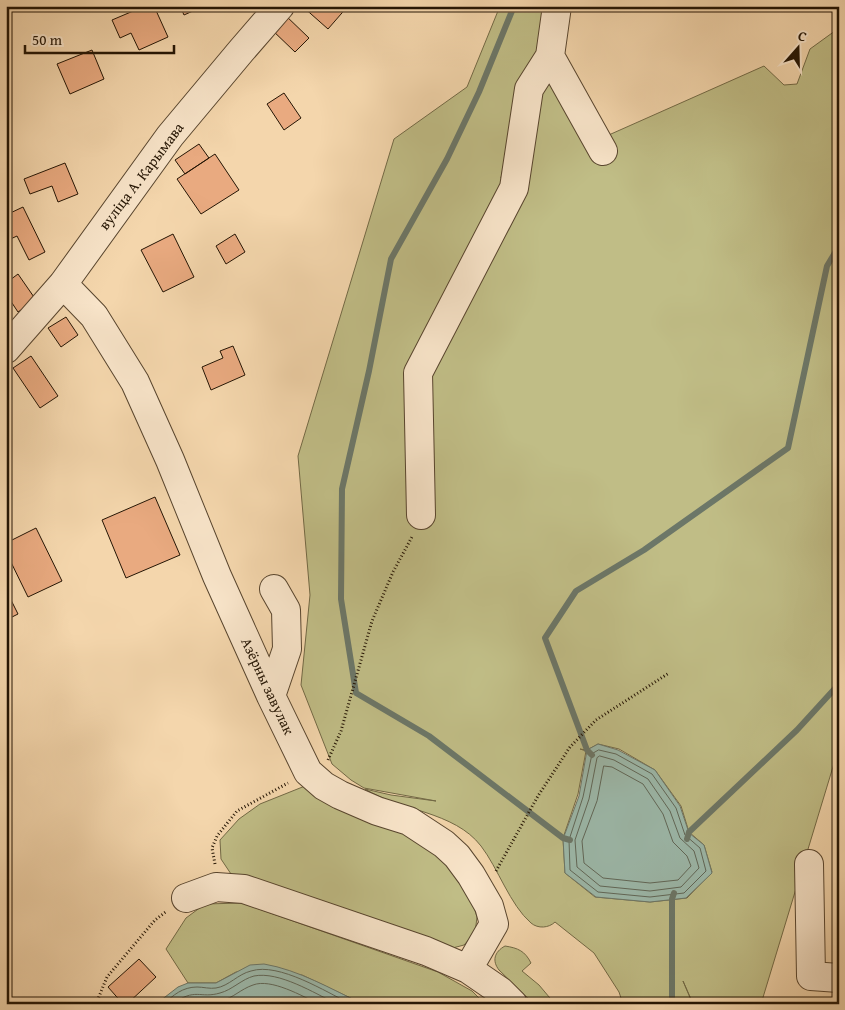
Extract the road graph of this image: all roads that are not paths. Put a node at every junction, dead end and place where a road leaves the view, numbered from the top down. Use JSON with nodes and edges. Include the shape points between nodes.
{"nodes":[{"id":1,"x":280,"y":6,"type":"edge"},
{"id":2,"x":557,"y":6,"type":"edge"},
{"id":3,"x":550,"y":56,"type":"junction"},
{"id":4,"x":603,"y":151,"type":"dead end"},
{"id":5,"x":63,"y":284,"type":"junction"},
{"id":6,"x":6,"y":349,"type":"edge"},
{"id":7,"x":421,"y":515,"type":"road end"},
{"id":8,"x":274,"y":589,"type":"dead end"},
{"id":9,"x":271,"y":696,"type":"junction"},
{"id":10,"x":809,"y":864,"type":"dead end"},
{"id":11,"x":186,"y":898,"type":"road end"},
{"id":12,"x":468,"y":969,"type":"junction"},
{"id":13,"x":839,"y":978,"type":"edge"},
{"id":14,"x":513,"y":1004,"type":"edge"}],
"edges":[{"from":1,"to":5,"type":"street","name":"вуліца А. Карымава","via":[[170,136]]},
{"from":2,"to":3,"type":"street"},
{"from":3,"to":4,"type":"street"},
{"from":3,"to":7,"type":"street","via":[[529,89],[514,188],[418,373]]},
{"from":5,"to":6,"type":"street","name":"вуліца А. Карымава"},
{"from":5,"to":9,"type":"street","name":"Азёрны завулак","via":[[94,316],[134,382]]},
{"from":8,"to":9,"type":"street","via":[[286,610],[287,649]]},
{"from":9,"to":12,"type":"street","name":"Азёрны завулак","via":[[314,777],[359,804],[409,820],[457,856],[471,875],[489,906],[494,924]]},
{"from":10,"to":13,"type":"street","via":[[811,976]]},
{"from":11,"to":12,"type":"street","via":[[216,887],[244,889],[426,951]]},
{"from":12,"to":14,"type":"street"}]}
